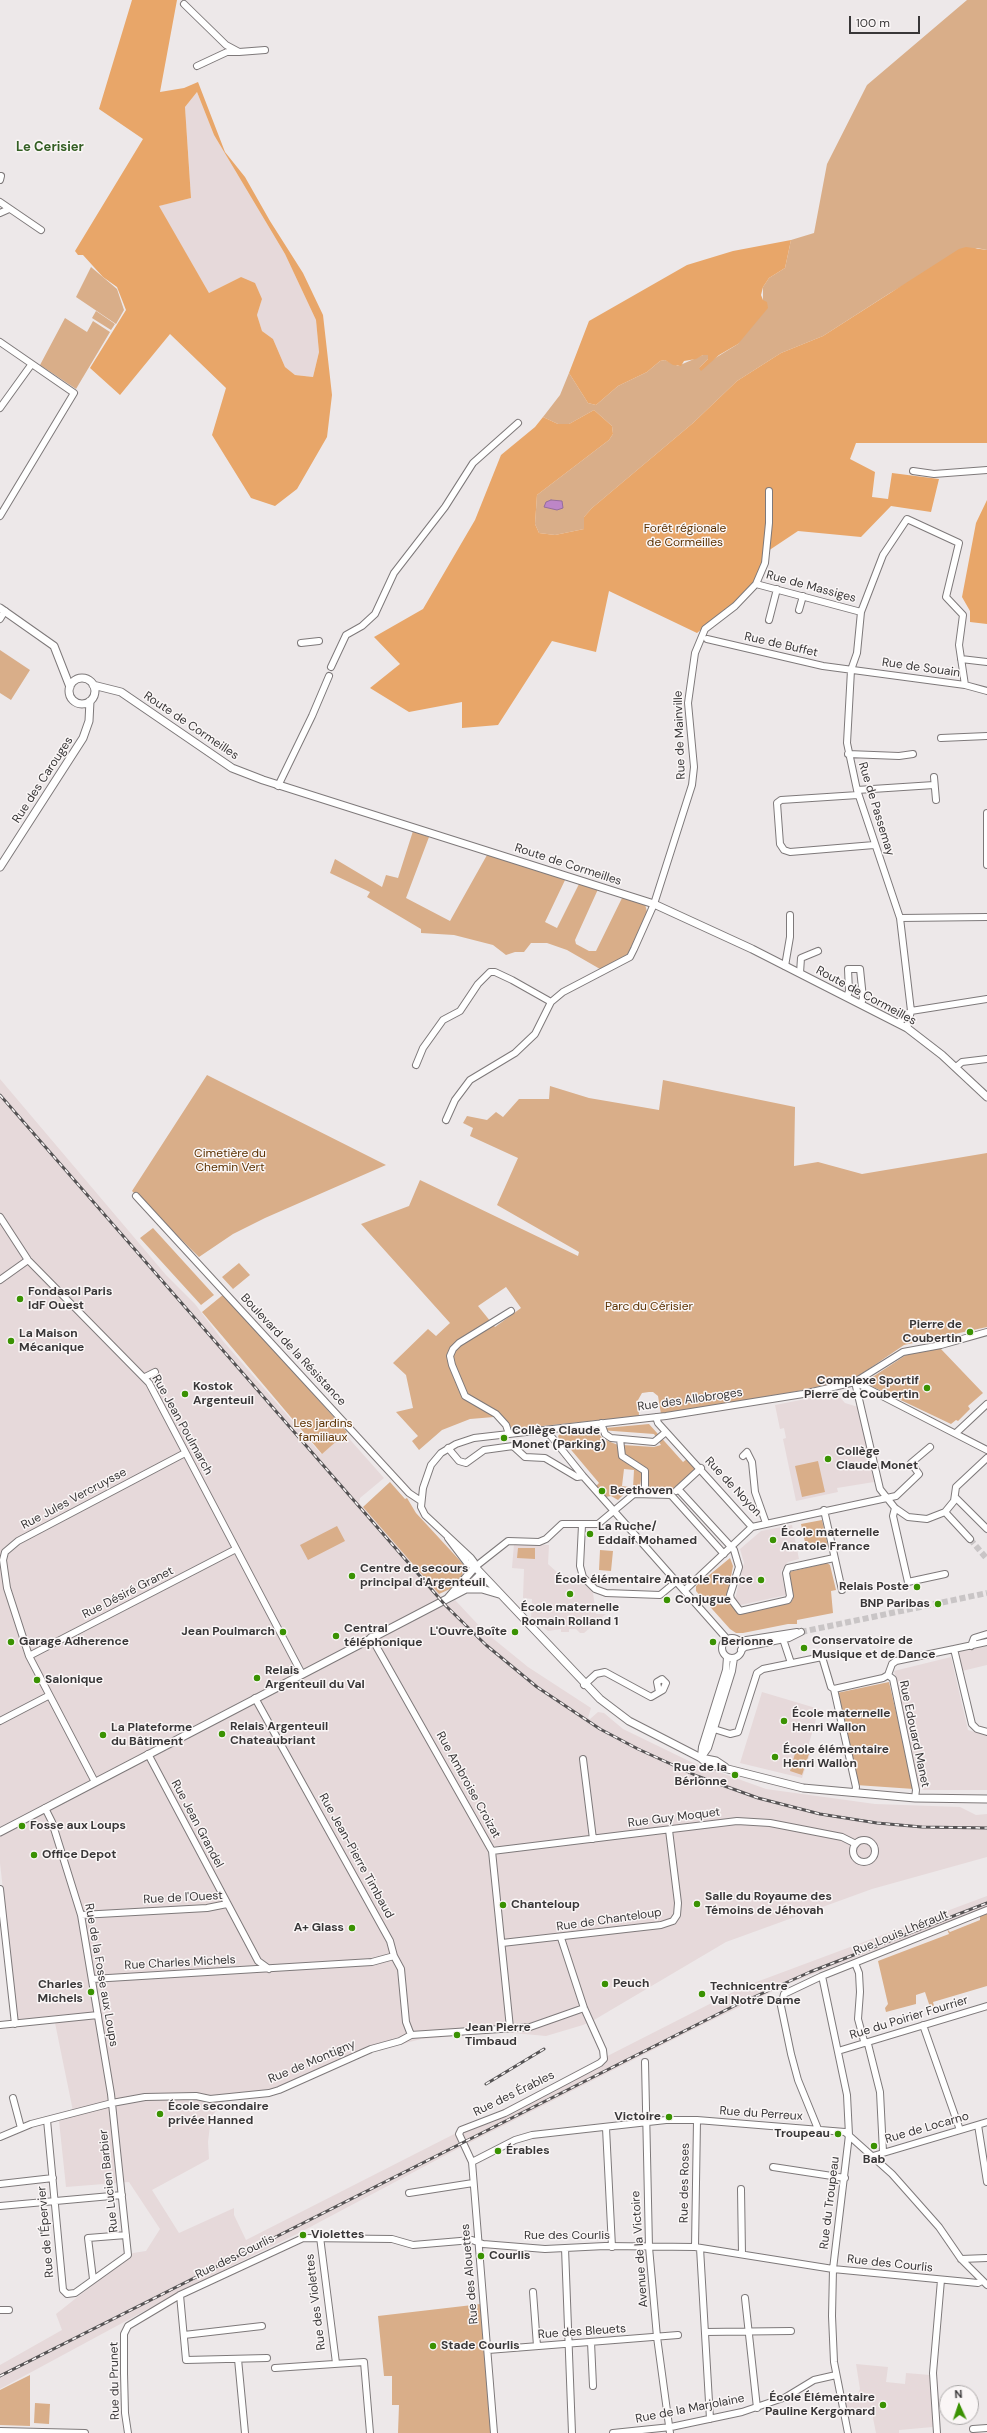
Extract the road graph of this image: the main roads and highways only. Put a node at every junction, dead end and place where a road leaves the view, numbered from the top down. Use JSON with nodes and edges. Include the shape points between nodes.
{"nodes":[{"id":1,"x":3,"y":609,"type":"edge"},
{"id":2,"x":62,"y":662,"type":"junction"},
{"id":3,"x":80,"y":678,"type":"junction"},
{"id":4,"x":93,"y":685,"type":"junction"},
{"id":5,"x":70,"y":687,"type":"junction"},
{"id":6,"x":122,"y":693,"type":"junction"},
{"id":7,"x":92,"y":699,"type":"junction"},
{"id":8,"x":78,"y":703,"type":"junction"},
{"id":9,"x":88,"y":724,"type":"junction"},
{"id":10,"x":0,"y":867,"type":"edge"},
{"id":11,"x":987,"y":1098,"type":"edge"},
{"id":12,"x":481,"y":1574,"type":"junction"},
{"id":13,"x":466,"y":1589,"type":"junction"},
{"id":14,"x":501,"y":1595,"type":"junction"},
{"id":15,"x":448,"y":1598,"type":"junction"},
{"id":16,"x":987,"y":1799,"type":"edge"},
{"id":17,"x":0,"y":1832,"type":"edge"}],
"edges":[{"from":1,"to":2,"type":"main road","via":[[54,645]]},
{"from":2,"to":3,"type":"main road","via":[[71,674]]},
{"from":2,"to":5,"type":"main road"},
{"from":3,"to":4,"type":"main road","via":[[87,679]]},
{"from":3,"to":5,"type":"main road"},
{"from":4,"to":6,"type":"main road"},
{"from":4,"to":7,"type":"main road"},
{"from":5,"to":8,"type":"main road","via":[[70,696]]},
{"from":6,"to":7,"type":"main road","via":[[106,692]]},
{"from":6,"to":11,"type":"main road","name":"Route de Cormeilles","via":[[232,768],[278,786],[654,904],[847,996],[907,1028],[956,1068]]},
{"from":7,"to":8,"type":"main road"},
{"from":7,"to":9,"type":"main road","name":"Rue des Carouges"},
{"from":8,"to":9,"type":"main road","via":[[84,710]]},
{"from":9,"to":10,"type":"main road","name":"Rue des Carouges","via":[[84,738]]},
{"from":12,"to":13,"type":"main road"},
{"from":12,"to":14,"type":"main road","name":"Boulevard de la Résistance"},
{"from":12,"to":15,"type":"main road","name":"Boulevard de la Résistance","via":[[475,1568]]},
{"from":13,"to":14,"type":"main road","via":[[482,1589]]},
{"from":13,"to":15,"type":"main road"},
{"from":14,"to":16,"type":"main road","name":"Boulevard de la Résistance","via":[[584,1685],[628,1721],[708,1764],[777,1783],[855,1793],[915,1798]]},
{"from":15,"to":17,"type":"main road"}]}
